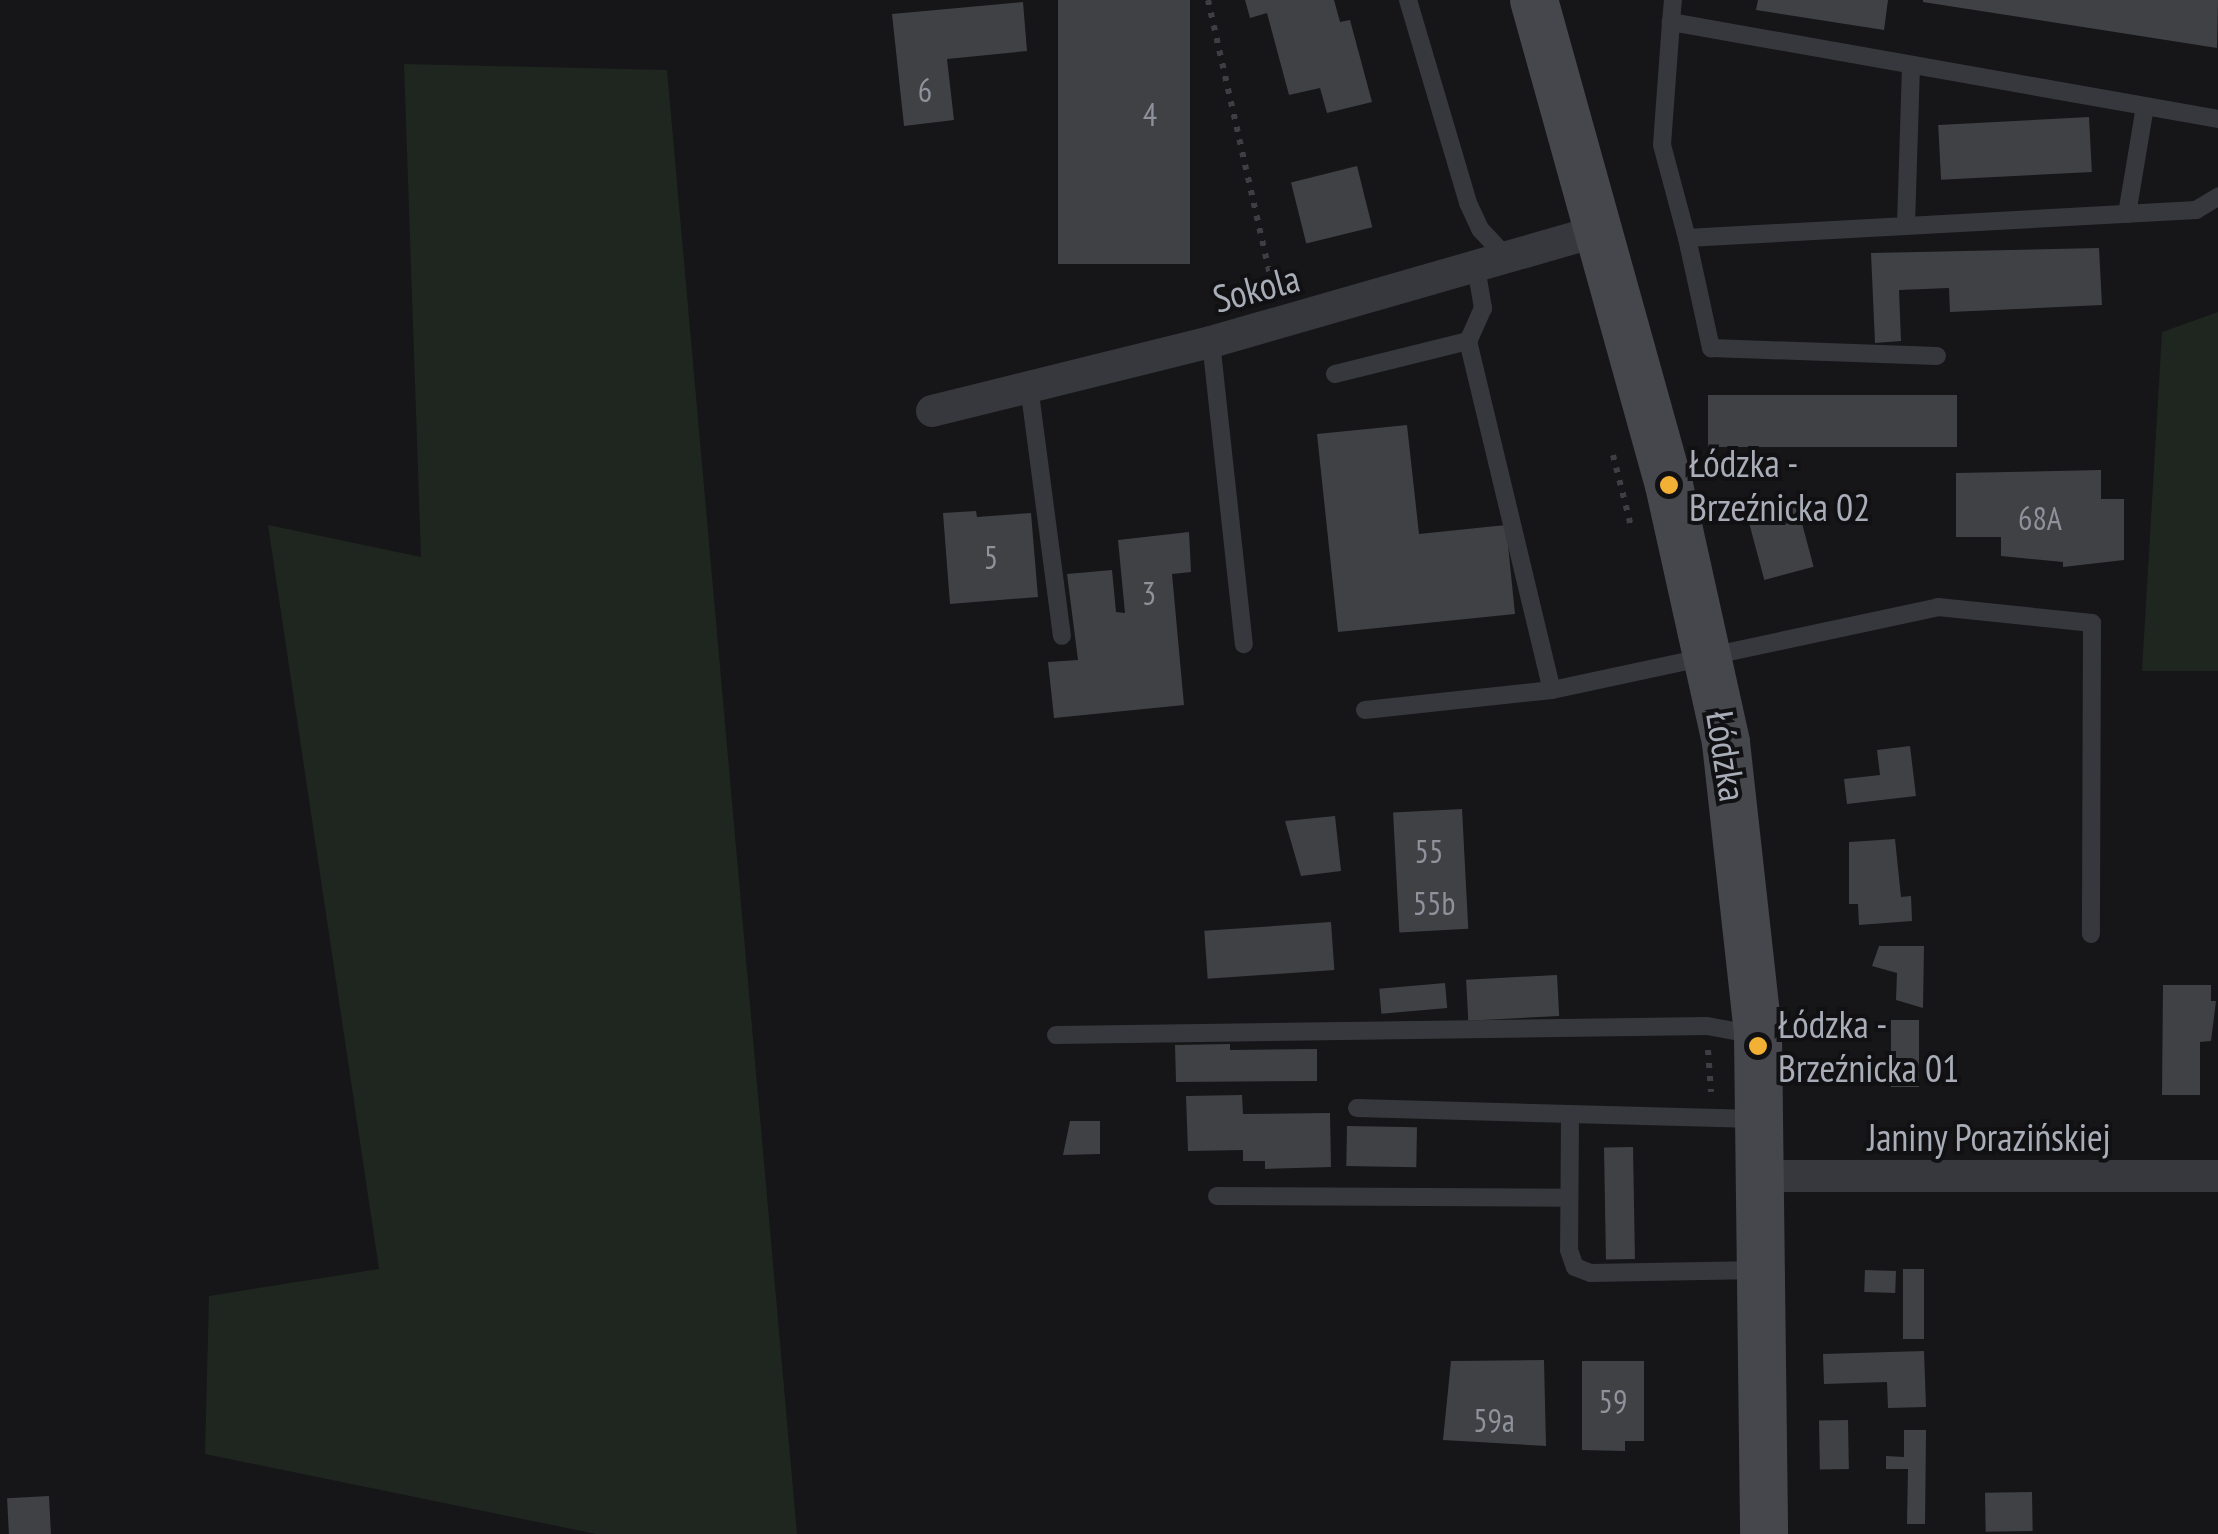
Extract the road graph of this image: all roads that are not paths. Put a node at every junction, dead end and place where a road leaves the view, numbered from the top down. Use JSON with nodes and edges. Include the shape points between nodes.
{"nodes":[{"id":1,"x":1408,"y":0,"type":"edge"},
{"id":2,"x":1534,"y":0,"type":"edge"},
{"id":3,"x":1674,"y":0,"type":"edge"},
{"id":4,"x":1672,"y":22,"type":"junction"},
{"id":5,"x":1912,"y":68,"type":"junction"},
{"id":6,"x":2144,"y":107,"type":"junction"},
{"id":7,"x":2218,"y":119,"type":"edge"},
{"id":8,"x":2218,"y":197,"type":"edge"},
{"id":9,"x":2126,"y":214,"type":"junction"},
{"id":10,"x":1906,"y":225,"type":"junction"},
{"id":11,"x":1598,"y":231,"type":"junction"},
{"id":12,"x":1687,"y":238,"type":"junction"},
{"id":13,"x":1492,"y":262,"type":"junction"},
{"id":14,"x":1468,"y":341,"type":"junction"},
{"id":15,"x":1211,"y":342,"type":"junction"},
{"id":16,"x":1937,"y":356,"type":"dead end"},
{"id":17,"x":1334,"y":374,"type":"dead end"},
{"id":18,"x":1029,"y":386,"type":"junction"},
{"id":19,"x":932,"y":411,"type":"dead end"},
{"id":20,"x":1062,"y":636,"type":"dead end"},
{"id":21,"x":1244,"y":644,"type":"dead end"},
{"id":22,"x":1710,"y":652,"type":"junction"},
{"id":23,"x":1552,"y":690,"type":"junction"},
{"id":24,"x":1365,"y":710,"type":"dead end"},
{"id":25,"x":2091,"y":934,"type":"dead end"},
{"id":26,"x":1056,"y":1035,"type":"dead end"},
{"id":27,"x":1758,"y":1035,"type":"junction"},
{"id":28,"x":1357,"y":1108,"type":"dead end"},
{"id":29,"x":1570,"y":1116,"type":"junction"},
{"id":30,"x":1760,"y":1120,"type":"junction"},
{"id":31,"x":1761,"y":1176,"type":"junction"},
{"id":32,"x":2218,"y":1176,"type":"edge"},
{"id":33,"x":1217,"y":1196,"type":"dead end"},
{"id":34,"x":1568,"y":1198,"type":"junction"},
{"id":35,"x":1759,"y":1270,"type":"junction"},
{"id":36,"x":1764,"y":1534,"type":"edge"}],
"edges":[{"from":1,"to":13,"type":"lane"},
{"from":2,"to":11,"type":"main road","name":"Łódzka"},
{"from":3,"to":4,"type":"lane"},
{"from":4,"to":5,"type":"lane"},
{"from":4,"to":12,"type":"lane","via":[[1662,145]]},
{"from":5,"to":6,"type":"lane"},
{"from":5,"to":10,"type":"lane"},
{"from":6,"to":7,"type":"lane"},
{"from":6,"to":9,"type":"lane"},
{"from":8,"to":9,"type":"lane","via":[[2196,210]]},
{"from":9,"to":10,"type":"lane"},
{"from":10,"to":12,"type":"lane"},
{"from":11,"to":13,"type":"street","name":"Sokola"},
{"from":11,"to":22,"type":"main road","name":"Łódzka"},
{"from":12,"to":16,"type":"lane","via":[[1710,348]]},
{"from":13,"to":14,"type":"lane"},
{"from":13,"to":15,"type":"street","name":"Sokola"},
{"from":14,"to":17,"type":"lane"},
{"from":14,"to":23,"type":"lane"},
{"from":15,"to":18,"type":"street","name":"Sokola"},
{"from":15,"to":21,"type":"lane"},
{"from":18,"to":19,"type":"street","name":"Sokola"},
{"from":18,"to":20,"type":"lane"},
{"from":22,"to":23,"type":"lane"},
{"from":22,"to":25,"type":"lane","via":[[1938,607],[2092,624]]},
{"from":22,"to":27,"type":"main road","name":"Łódzka","via":[[1742,864]]},
{"from":23,"to":24,"type":"lane"},
{"from":26,"to":27,"type":"lane","via":[[1706,1026]]},
{"from":27,"to":30,"type":"main road","name":"Łódzka"},
{"from":28,"to":29,"type":"lane"},
{"from":29,"to":30,"type":"lane"},
{"from":29,"to":34,"type":"lane"},
{"from":30,"to":31,"type":"main road","name":"Łódzka"},
{"from":31,"to":32,"type":"street","name":"Janiny Porazińskiej"},
{"from":31,"to":35,"type":"main road","name":"Łódzka"},
{"from":33,"to":34,"type":"lane"},
{"from":34,"to":35,"type":"lane","via":[[1571,1262],[1583,1272]]},
{"from":35,"to":36,"type":"main road","name":"Łódzka"}]}
